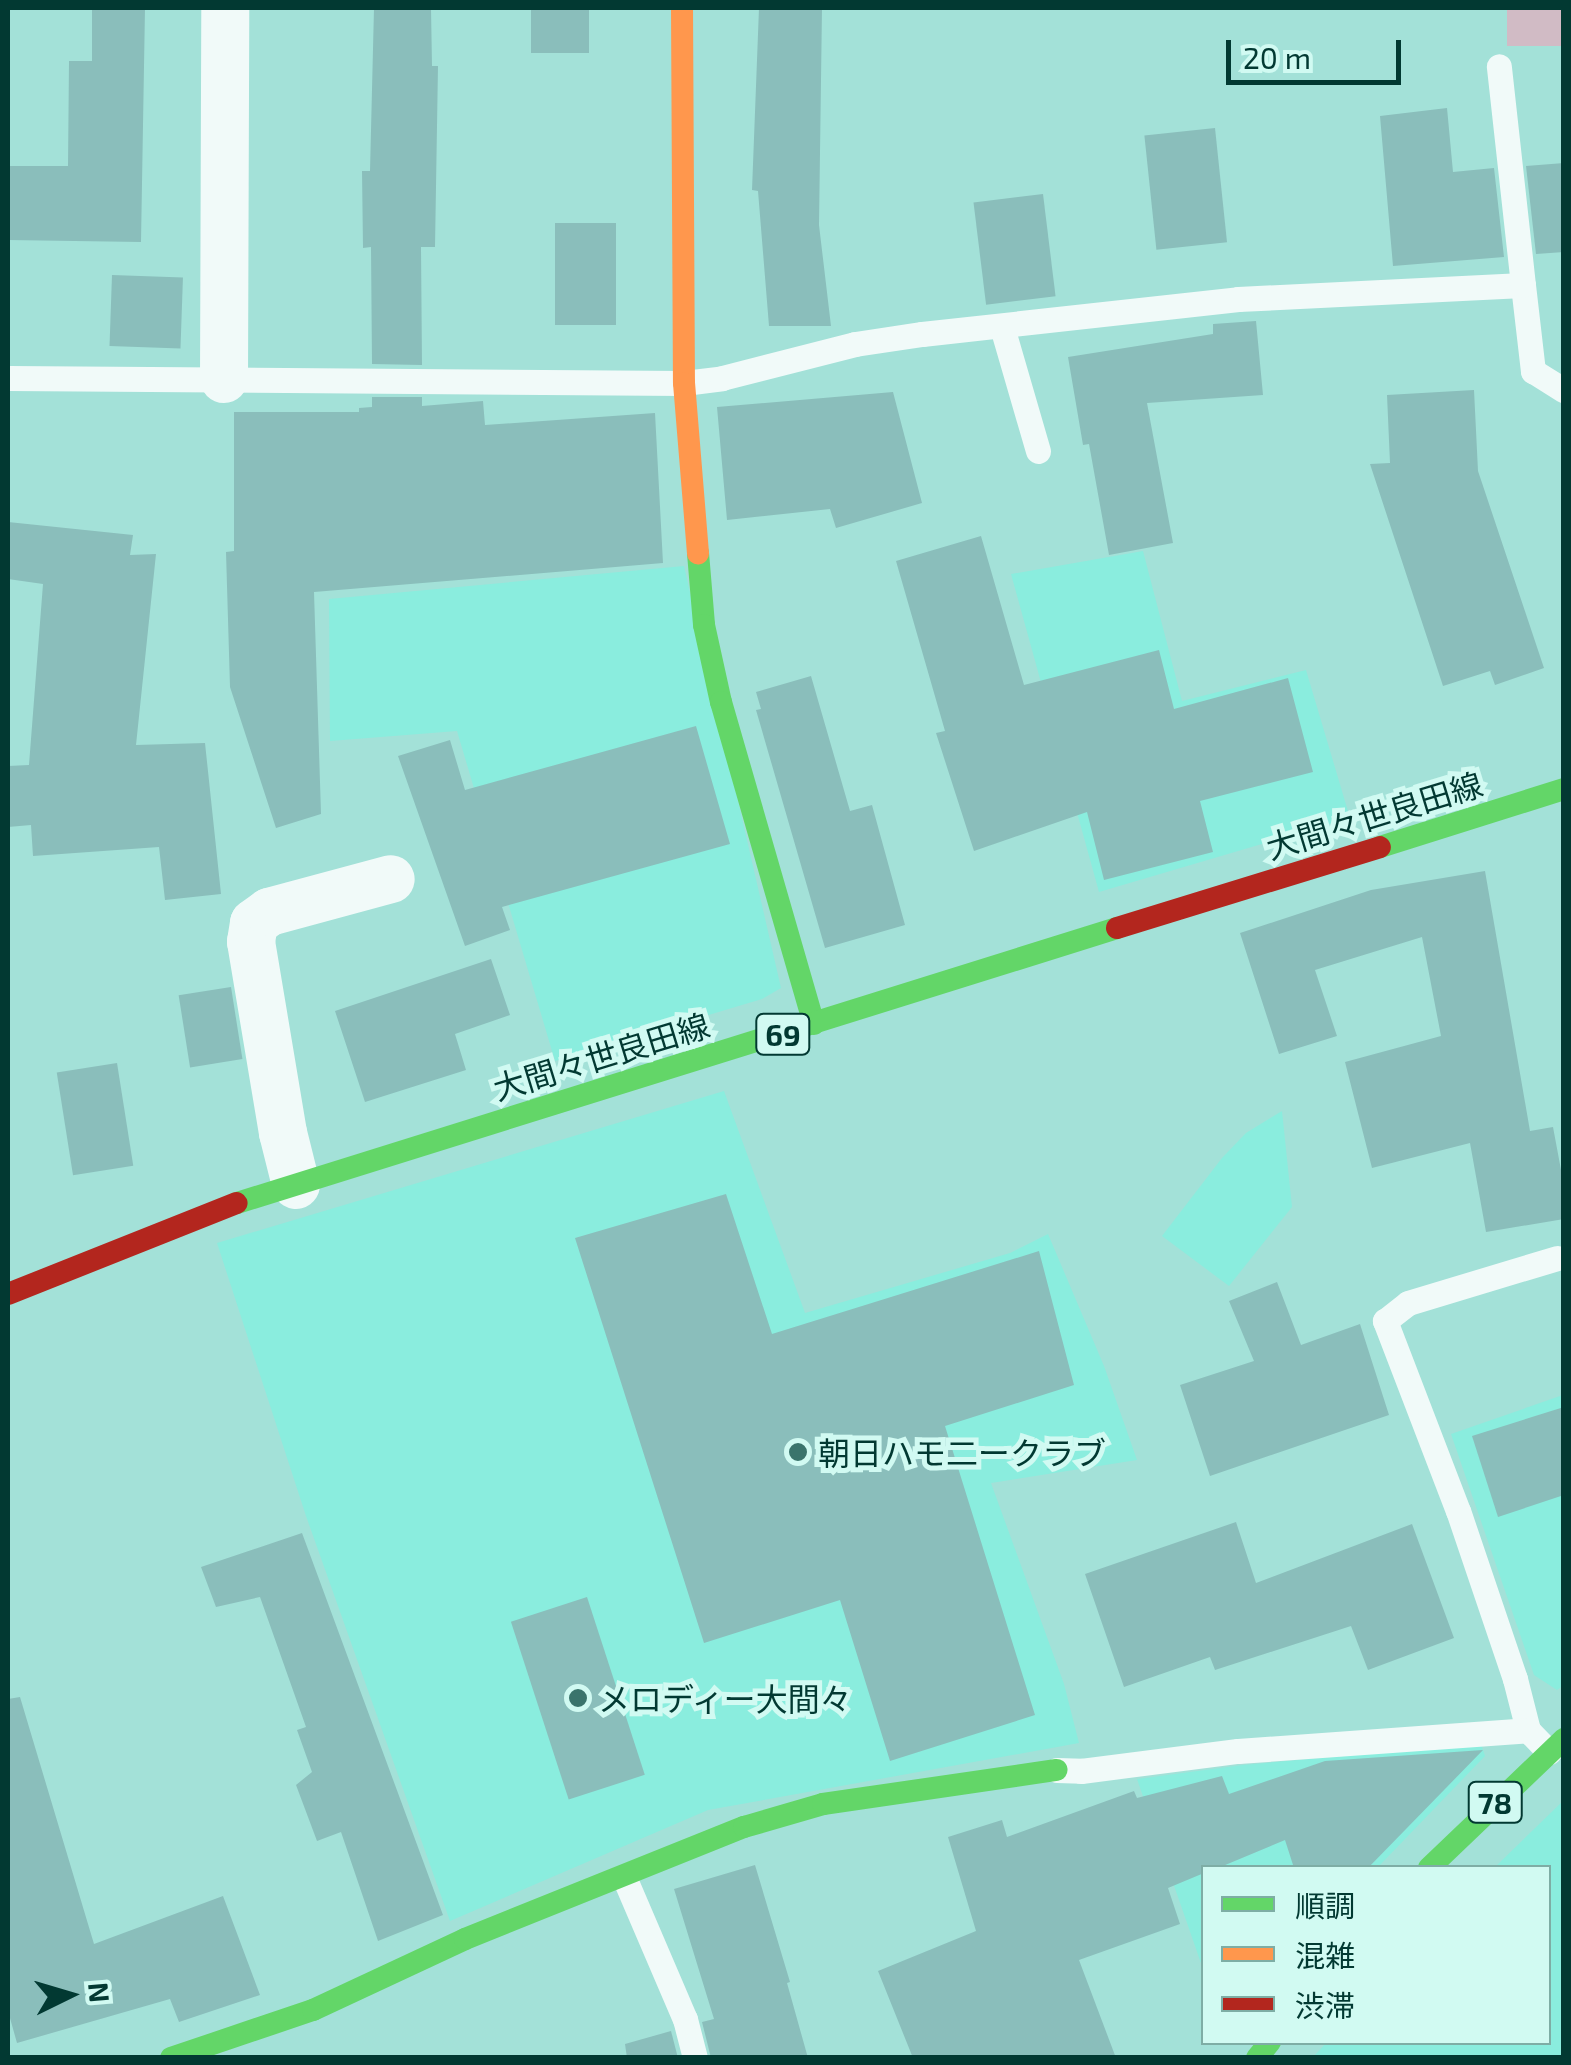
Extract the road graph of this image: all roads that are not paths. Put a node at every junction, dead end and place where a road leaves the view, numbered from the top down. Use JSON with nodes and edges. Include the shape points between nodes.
{"nodes":[{"id":1,"x":225,"y":8,"type":"edge"},
{"id":2,"x":682,"y":8,"type":"edge"},
{"id":3,"x":1499,"y":66,"type":"dead end"},
{"id":4,"x":1523,"y":286,"type":"junction"},
{"id":5,"x":1002,"y":327,"type":"junction"},
{"id":6,"x":8,"y":378,"type":"edge"},
{"id":7,"x":224,"y":379,"type":"junction"},
{"id":8,"x":684,"y":383,"type":"junction"},
{"id":9,"x":1564,"y":390,"type":"edge"},
{"id":10,"x":1038,"y":450,"type":"dead end"},
{"id":11,"x":1564,"y":790,"type":"edge"},
{"id":12,"x":391,"y":879,"type":"dead end"},
{"id":13,"x":814,"y":1024,"type":"junction"},
{"id":14,"x":296,"y":1184,"type":"junction"},
{"id":15,"x":1557,"y":1258,"type":"dead end"},
{"id":16,"x":8,"y":1294,"type":"edge"},
{"id":17,"x":1528,"y":1730,"type":"junction"},
{"id":18,"x":1556,"y":1745,"type":"edge"},
{"id":19,"x":1057,"y":1770,"type":"joint"},
{"id":20,"x":1432,"y":1865,"type":"edge"},
{"id":21,"x":624,"y":1877,"type":"junction"},
{"id":22,"x":171,"y":2058,"type":"edge"},
{"id":23,"x":695,"y":2058,"type":"edge"}],
"edges":[{"from":1,"to":7,"type":"street"},
{"from":2,"to":8,"type":"street"},
{"from":3,"to":4,"type":"lane"},
{"from":4,"to":5,"type":"lane","via":[[1238,299]]},
{"from":4,"to":9,"type":"lane","via":[[1533,371]]},
{"from":5,"to":8,"type":"lane","via":[[855,344]]},
{"from":5,"to":10,"type":"lane"},
{"from":6,"to":7,"type":"lane"},
{"from":7,"to":8,"type":"lane"},
{"from":8,"to":13,"type":"street","via":[[704,626]]},
{"from":11,"to":13,"type":"street","name":"大間々世良田線","number":"69"},
{"from":12,"to":14,"type":"street","via":[[268,912],[254,923],[250,942]]},
{"from":13,"to":14,"type":"street","name":"大間々世良田線","number":"69"},
{"from":14,"to":16,"type":"street","name":"大間々世良田線","number":"69","via":[[205,1213]]},
{"from":15,"to":17,"type":"lane","via":[[1408,1303],[1385,1320],[1470,1548]]},
{"from":17,"to":18,"type":"lane"},
{"from":17,"to":19,"type":"lane"},
{"from":18,"to":20,"type":"street","number":"78"},
{"from":19,"to":21,"type":"street","via":[[823,1804],[744,1827]]},
{"from":21,"to":22,"type":"street","via":[[465,1939],[313,2010]]},
{"from":21,"to":23,"type":"lane"}]}
